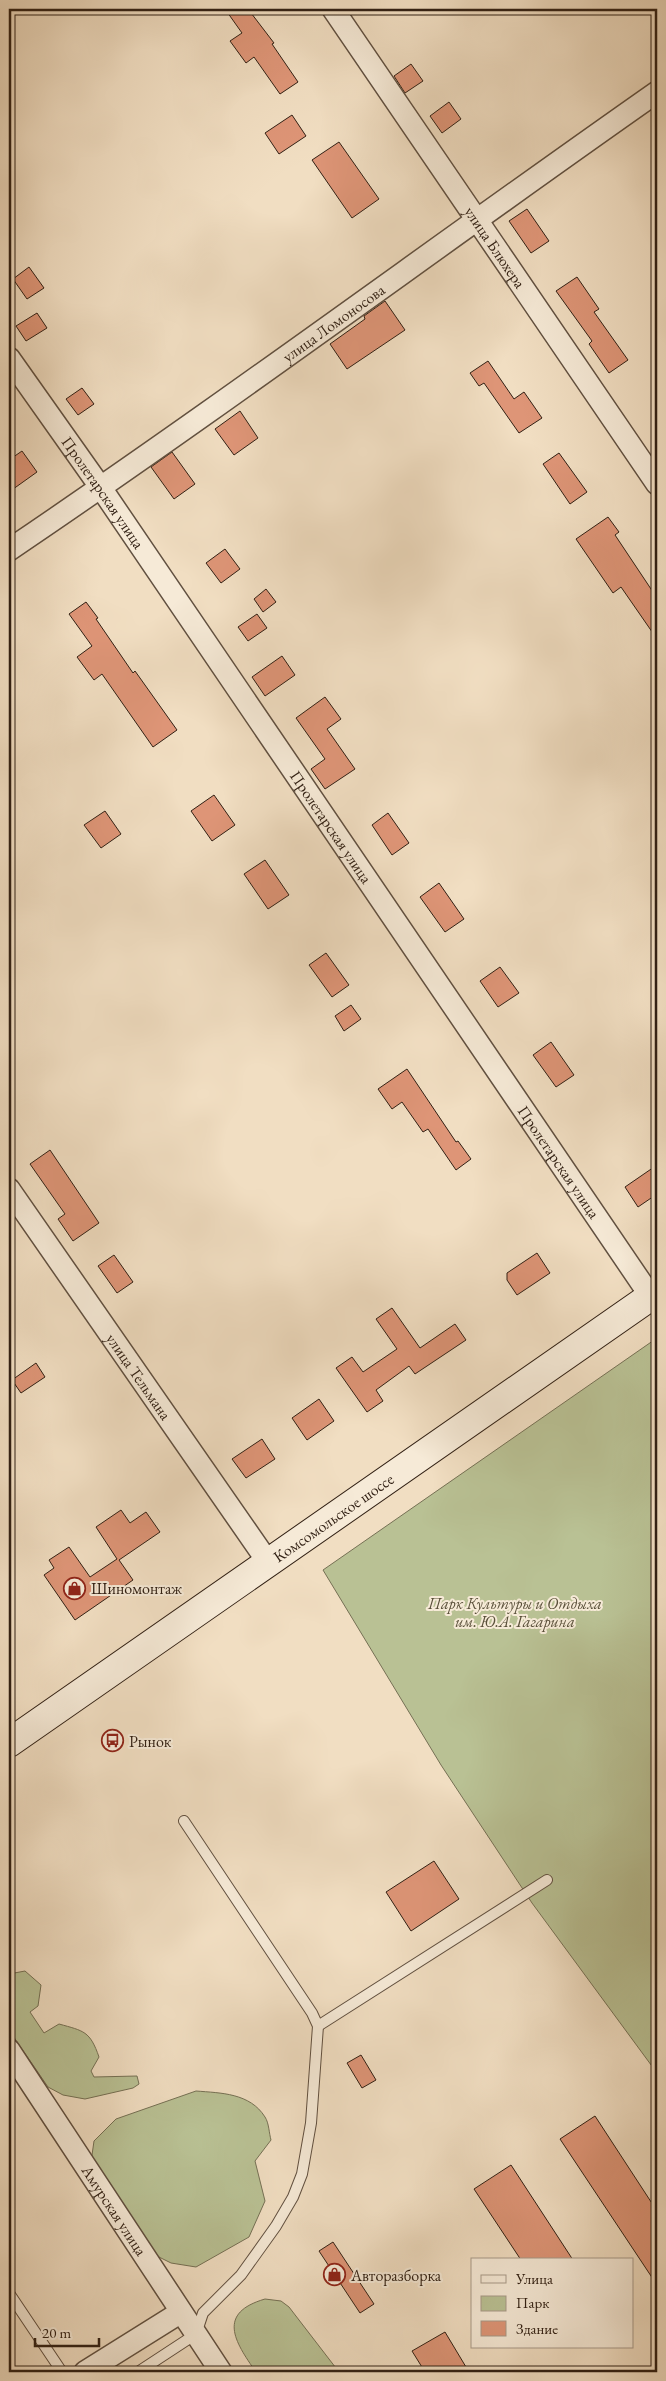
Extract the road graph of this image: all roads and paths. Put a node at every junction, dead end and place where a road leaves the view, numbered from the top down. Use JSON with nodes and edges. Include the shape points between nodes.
{"nodes":[{"id":1,"x":333,"y":9,"type":"edge"},
{"id":2,"x":657,"y":92,"type":"edge"},
{"id":3,"x":477,"y":218,"type":"junction"},
{"id":4,"x":9,"y":358,"type":"edge"},
{"id":5,"x":657,"y":484,"type":"edge"},
{"id":6,"x":101,"y":488,"type":"junction"},
{"id":7,"x":9,"y":550,"type":"edge"},
{"id":8,"x":9,"y":1188,"type":"edge"},
{"id":9,"x":654,"y":1294,"type":"edge"},
{"id":10,"x":268,"y":1562,"type":"junction"},
{"id":11,"x":9,"y":1743,"type":"edge"},
{"id":12,"x":184,"y":1821,"type":"dead end"},
{"id":13,"x":547,"y":1880,"type":"dead end"},
{"id":14,"x":318,"y":2026,"type":"junction"},
{"id":15,"x":9,"y":2050,"type":"edge"},
{"id":16,"x":9,"y":2293,"type":"edge"},
{"id":17,"x":181,"y":2312,"type":"junction"},
{"id":18,"x":196,"y":2334,"type":"junction"},
{"id":19,"x":62,"y":2372,"type":"edge"},
{"id":20,"x":85,"y":2372,"type":"edge"},
{"id":21,"x":138,"y":2372,"type":"edge"},
{"id":22,"x":221,"y":2372,"type":"edge"}],
"edges":[{"from":1,"to":3,"type":"street","name":"улица Блюхера"},
{"from":2,"to":3,"type":"street","name":"улица Ломоносова"},
{"from":3,"to":5,"type":"street","name":"улица Блюхера"},
{"from":3,"to":6,"type":"street","name":"улица Ломоносова"},
{"from":4,"to":6,"type":"street","name":"Пролетарская улица"},
{"from":6,"to":7,"type":"street","name":"улица Ломоносова"},
{"from":6,"to":9,"type":"street","name":"Пролетарская улица"},
{"from":8,"to":10,"type":"street","name":"улица Тельмана"},
{"from":9,"to":10,"type":"main road","name":"Комсомольское шоссе"},
{"from":10,"to":11,"type":"main road","name":"Комсомольское шоссе"},
{"from":12,"to":14,"type":"lane","via":[[312,2012]]},
{"from":13,"to":14,"type":"lane"},
{"from":14,"to":18,"type":"lane","via":[[311,2123],[302,2174],[293,2197],[241,2275],[202,2313]]},
{"from":15,"to":17,"type":"street","name":"Амурская улица"},
{"from":16,"to":19,"type":"lane"},
{"from":17,"to":18,"type":"street","name":"Амурская улица"},
{"from":17,"to":20,"type":"street"},
{"from":18,"to":21,"type":"lane"},
{"from":18,"to":22,"type":"street","name":"Амурская улица"}]}
